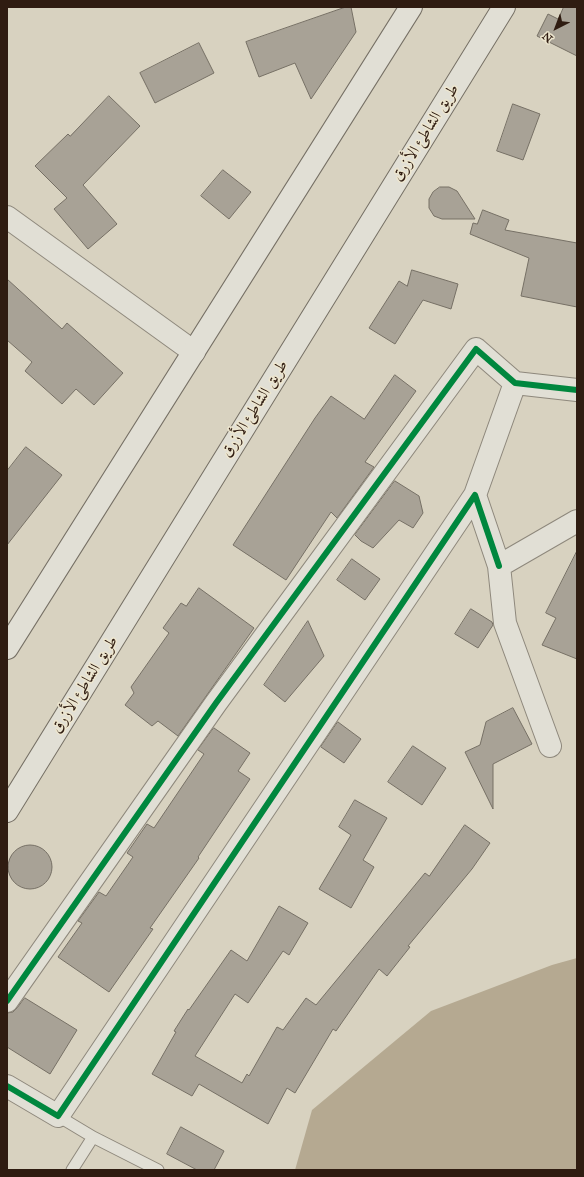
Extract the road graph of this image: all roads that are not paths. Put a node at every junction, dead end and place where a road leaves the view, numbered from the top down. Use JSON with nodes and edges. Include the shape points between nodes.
{"nodes":[{"id":1,"x":411,"y":7,"type":"edge"},
{"id":2,"x":504,"y":7,"type":"edge"},
{"id":3,"x":7,"y":218,"type":"edge"},
{"id":4,"x":194,"y":352,"type":"junction"},
{"id":5,"x":515,"y":383,"type":"junction"},
{"id":6,"x":577,"y":390,"type":"edge"},
{"id":7,"x":475,"y":495,"type":"junction"},
{"id":8,"x":577,"y":522,"type":"edge"},
{"id":9,"x":499,"y":566,"type":"junction"},
{"id":10,"x":7,"y":648,"type":"edge"},
{"id":11,"x":550,"y":746,"type":"dead end"},
{"id":12,"x":7,"y":811,"type":"edge"},
{"id":13,"x":7,"y":1001,"type":"edge"},
{"id":14,"x":7,"y":1086,"type":"edge"},
{"id":15,"x":58,"y":1116,"type":"junction"},
{"id":16,"x":93,"y":1137,"type":"junction"},
{"id":17,"x":72,"y":1170,"type":"edge"},
{"id":18,"x":158,"y":1170,"type":"edge"}],
"edges":[{"from":1,"to":4,"type":"street"},
{"from":2,"to":12,"type":"street","name":"طريق الشاطئ الأزرق"},
{"from":3,"to":4,"type":"street"},
{"from":4,"to":10,"type":"street"},
{"from":5,"to":6,"type":"street"},
{"from":5,"to":7,"type":"street"},
{"from":5,"to":13,"type":"street","via":[[476,349],[216,703]]},
{"from":7,"to":9,"type":"street"},
{"from":7,"to":15,"type":"street"},
{"from":8,"to":9,"type":"street"},
{"from":9,"to":11,"type":"street","via":[[505,623]]},
{"from":14,"to":15,"type":"street"},
{"from":15,"to":16,"type":"lane"},
{"from":16,"to":17,"type":"lane"},
{"from":16,"to":18,"type":"lane"}]}
